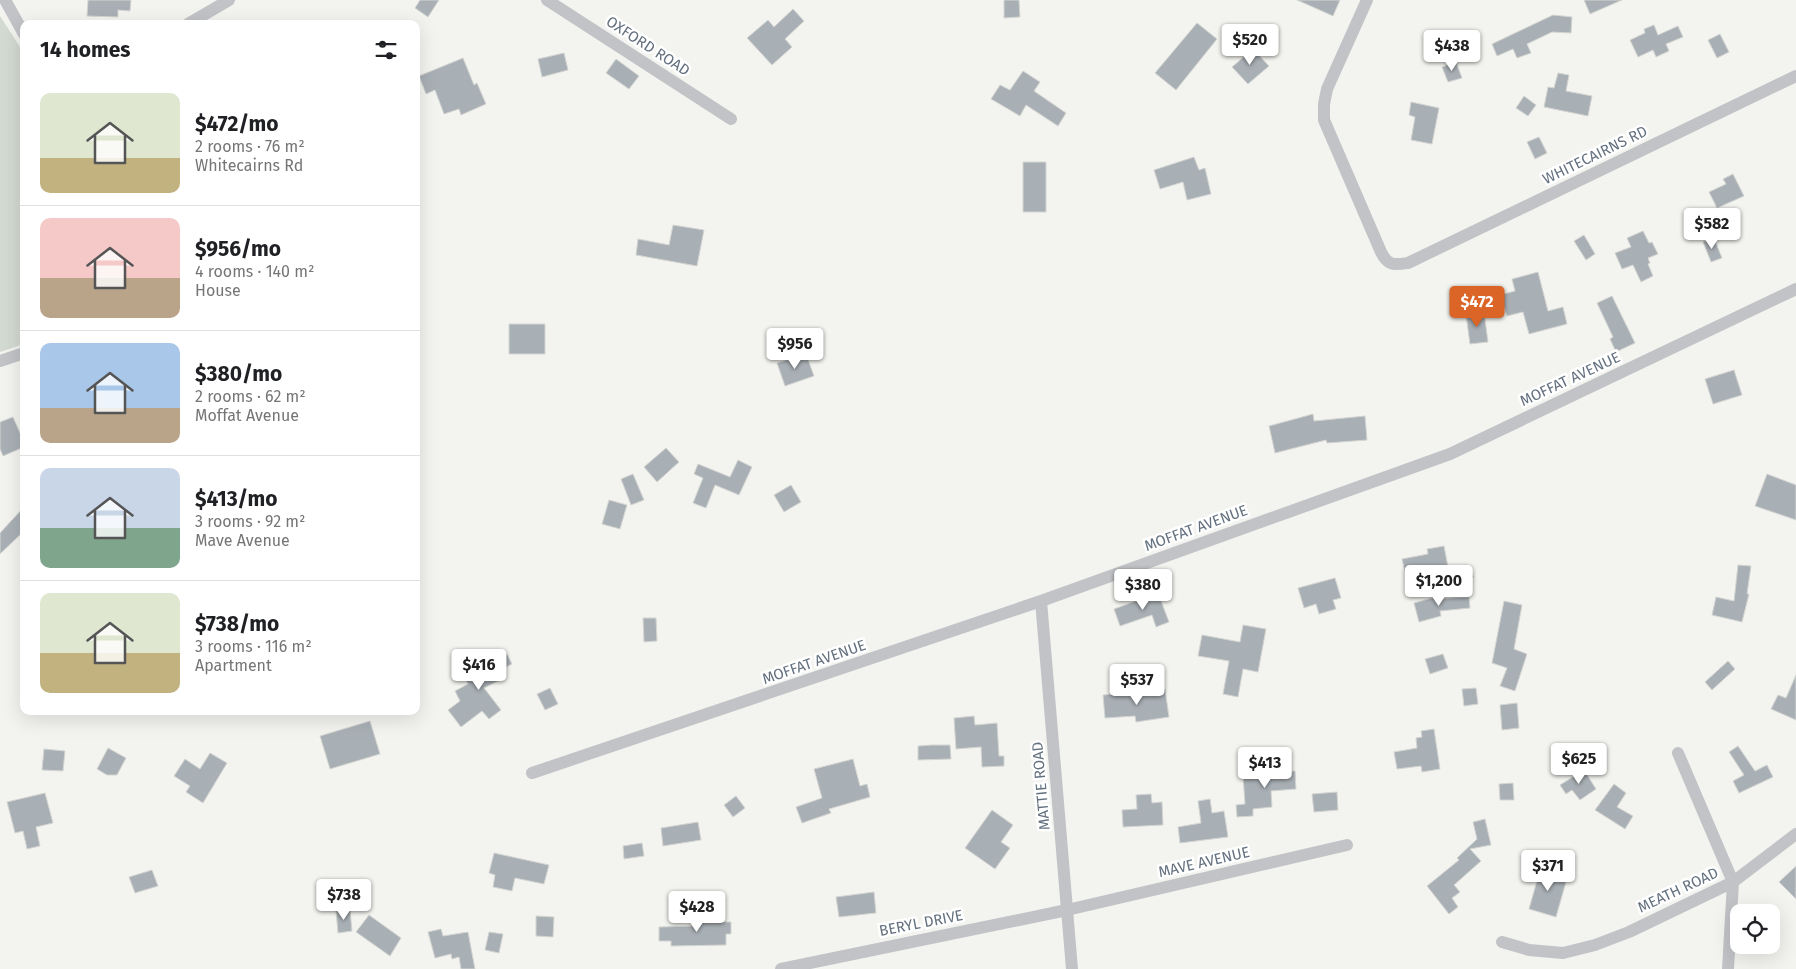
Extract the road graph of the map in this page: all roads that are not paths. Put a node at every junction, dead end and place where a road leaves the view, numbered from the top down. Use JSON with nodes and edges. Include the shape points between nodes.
{"nodes":[{"id":1,"x":5,"y":0,"type":"edge"},
{"id":2,"x":229,"y":0,"type":"edge"},
{"id":3,"x":548,"y":0,"type":"edge"},
{"id":4,"x":1367,"y":0,"type":"edge"},
{"id":5,"x":195,"y":20,"type":"edge"},
{"id":6,"x":20,"y":27,"type":"edge"},
{"id":7,"x":1796,"y":76,"type":"edge"},
{"id":8,"x":731,"y":119,"type":"dead end"},
{"id":9,"x":1796,"y":289,"type":"edge"},
{"id":10,"x":20,"y":354,"type":"edge"},
{"id":11,"x":0,"y":361,"type":"edge"},
{"id":12,"x":1041,"y":601,"type":"junction"},
{"id":13,"x":1678,"y":753,"type":"dead end"},
{"id":14,"x":532,"y":773,"type":"dead end"},
{"id":15,"x":1796,"y":834,"type":"edge"},
{"id":16,"x":1348,"y":845,"type":"dead end"},
{"id":17,"x":1733,"y":882,"type":"junction"},
{"id":18,"x":1067,"y":910,"type":"junction"},
{"id":19,"x":1502,"y":942,"type":"dead end"},
{"id":20,"x":781,"y":969,"type":"edge"},
{"id":21,"x":1072,"y":969,"type":"edge"},
{"id":22,"x":1728,"y":969,"type":"edge"}],
"edges":[{"from":1,"to":6,"type":"street"},
{"from":2,"to":5,"type":"street"},
{"from":3,"to":8,"type":"street","name":"OXFORD ROAD"},
{"from":4,"to":7,"type":"street","name":"WHITECAIRNS RD","via":[[1327,89],[1324,120],[1384,259],[1395,265],[1408,263]]},
{"from":9,"to":12,"type":"street","name":"MOFFAT AVENUE","via":[[1450,454]]},
{"from":10,"to":11,"type":"street"},
{"from":12,"to":14,"type":"street","name":"MOFFAT AVENUE"},
{"from":12,"to":18,"type":"street","name":"MATTIE ROAD"},
{"from":13,"to":17,"type":"street","name":"MEATH ROAD"},
{"from":15,"to":17,"type":"street"},
{"from":16,"to":18,"type":"street","name":"MAVE AVENUE"},
{"from":17,"to":19,"type":"street","name":"MEATH ROAD","via":[[1595,945],[1563,952],[1529,950]]},
{"from":17,"to":22,"type":"street"},
{"from":18,"to":20,"type":"street","name":"BERYL DRIVE"},
{"from":18,"to":21,"type":"street","name":"MATTIE ROAD"}]}
